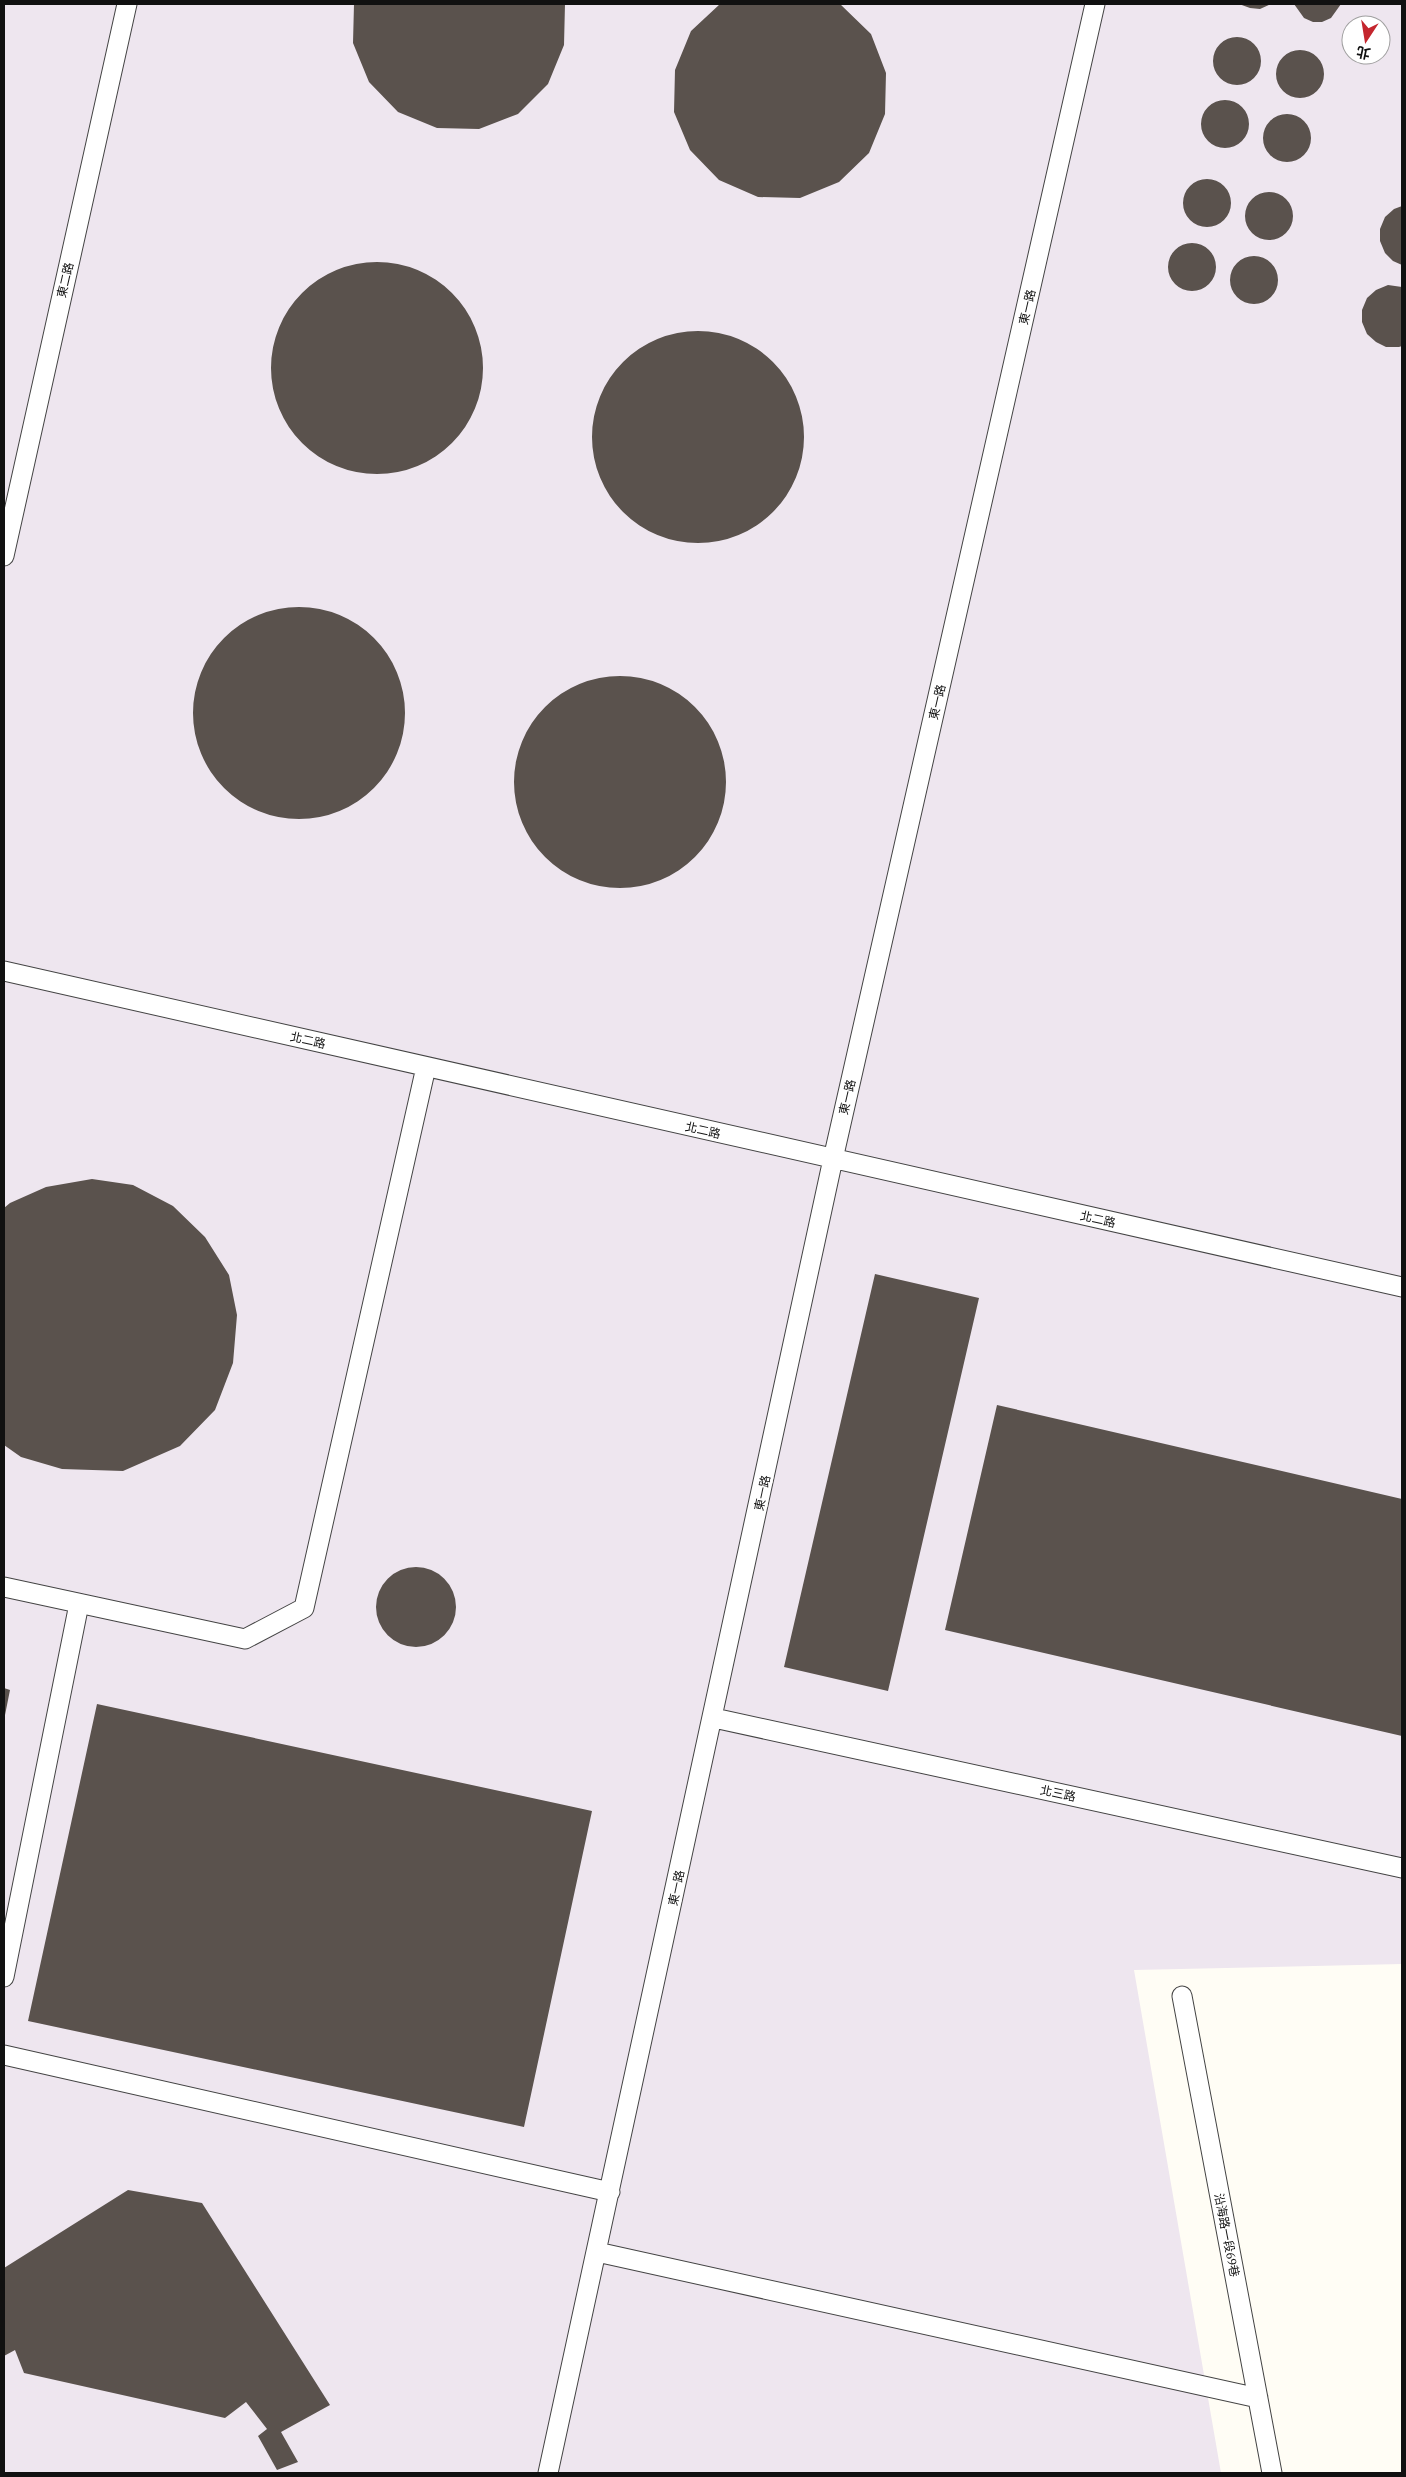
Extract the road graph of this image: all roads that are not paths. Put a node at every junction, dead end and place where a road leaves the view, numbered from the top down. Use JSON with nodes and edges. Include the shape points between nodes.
{"nodes":[{"id":1,"x":127,"y":4,"type":"edge"},
{"id":2,"x":1095,"y":4,"type":"edge"},
{"id":3,"x":4,"y":556,"type":"edge"},
{"id":4,"x":4,"y":972,"type":"edge"},
{"id":5,"x":426,"y":1067,"type":"junction"},
{"id":6,"x":833,"y":1159,"type":"junction"},
{"id":7,"x":1402,"y":1287,"type":"edge"},
{"id":8,"x":4,"y":1588,"type":"edge"},
{"id":9,"x":79,"y":1604,"type":"junction"},
{"id":10,"x":714,"y":1718,"type":"junction"},
{"id":11,"x":1402,"y":1868,"type":"edge"},
{"id":12,"x":4,"y":1977,"type":"edge"},
{"id":13,"x":1182,"y":1996,"type":"dead end"},
{"id":14,"x":4,"y":2055,"type":"edge"},
{"id":15,"x":610,"y":2192,"type":"junction"},
{"id":16,"x":597,"y":2252,"type":"junction"},
{"id":17,"x":1258,"y":2398,"type":"junction"},
{"id":18,"x":548,"y":2473,"type":"edge"},
{"id":19,"x":1272,"y":2473,"type":"edge"}],
"edges":[{"from":1,"to":3,"type":"lane","name":"東二路"},
{"from":2,"to":6,"type":"lane","name":"東一路"},
{"from":4,"to":5,"type":"lane","name":"北二路"},
{"from":5,"to":6,"type":"lane","name":"北二路"},
{"from":5,"to":9,"type":"lane","via":[[304,1608],[246,1639]]},
{"from":6,"to":7,"type":"lane","name":"北二路"},
{"from":6,"to":10,"type":"lane","name":"東一路"},
{"from":8,"to":9,"type":"lane"},
{"from":9,"to":12,"type":"lane"},
{"from":10,"to":11,"type":"lane","name":"北三路"},
{"from":10,"to":15,"type":"lane","name":"東一路"},
{"from":13,"to":17,"type":"lane","name":"沿海路一段69巷"},
{"from":14,"to":15,"type":"lane"},
{"from":15,"to":16,"type":"lane","name":"東一路"},
{"from":16,"to":17,"type":"lane"},
{"from":16,"to":18,"type":"lane","name":"東一路"},
{"from":17,"to":19,"type":"lane","name":"沿海路一段69巷"}]}
